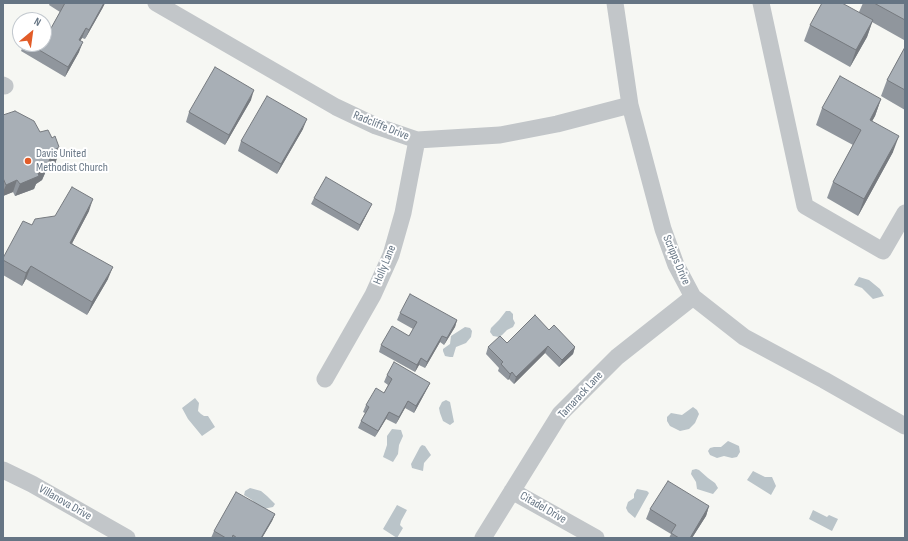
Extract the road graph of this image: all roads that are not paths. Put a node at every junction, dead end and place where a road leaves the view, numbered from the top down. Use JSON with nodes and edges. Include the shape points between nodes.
{"nodes":[{"id":1,"x":156,"y":3,"type":"edge"},
{"id":2,"x":615,"y":3,"type":"edge"},
{"id":3,"x":761,"y":3,"type":"edge"},
{"id":4,"x":630,"y":105,"type":"junction"},
{"id":5,"x":416,"y":140,"type":"junction"},
{"id":6,"x":905,"y":212,"type":"edge"},
{"id":7,"x":693,"y":297,"type":"junction"},
{"id":8,"x":325,"y":379,"type":"dead end"},
{"id":9,"x":905,"y":426,"type":"edge"},
{"id":10,"x":3,"y":470,"type":"edge"},
{"id":11,"x":512,"y":491,"type":"junction"},
{"id":12,"x":127,"y":538,"type":"edge"},
{"id":13,"x":483,"y":538,"type":"edge"},
{"id":14,"x":596,"y":538,"type":"edge"}],
"edges":[{"from":1,"to":5,"type":"street","name":"Radcliffe Drive","via":[[336,107],[376,126]]},
{"from":2,"to":4,"type":"street","name":"Scripps Drive"},
{"from":3,"to":6,"type":"street","via":[[805,206],[883,251]]},
{"from":4,"to":5,"type":"street","name":"Radcliffe Drive","via":[[558,124],[500,135]]},
{"from":4,"to":7,"type":"street","name":"Scripps Drive","via":[[663,229],[676,265]]},
{"from":5,"to":8,"type":"street","name":"Holly Lane","via":[[403,213],[391,255],[373,294]]},
{"from":7,"to":9,"type":"street","name":"Scripps Drive","via":[[744,337]]},
{"from":7,"to":11,"type":"street","name":"Tamarack Lane","via":[[617,357],[560,414]]},
{"from":10,"to":12,"type":"street","name":"Villanova Drive"},
{"from":11,"to":13,"type":"street","name":"Tamarack Lane"},
{"from":11,"to":14,"type":"street","name":"Citadel Drive"}]}
